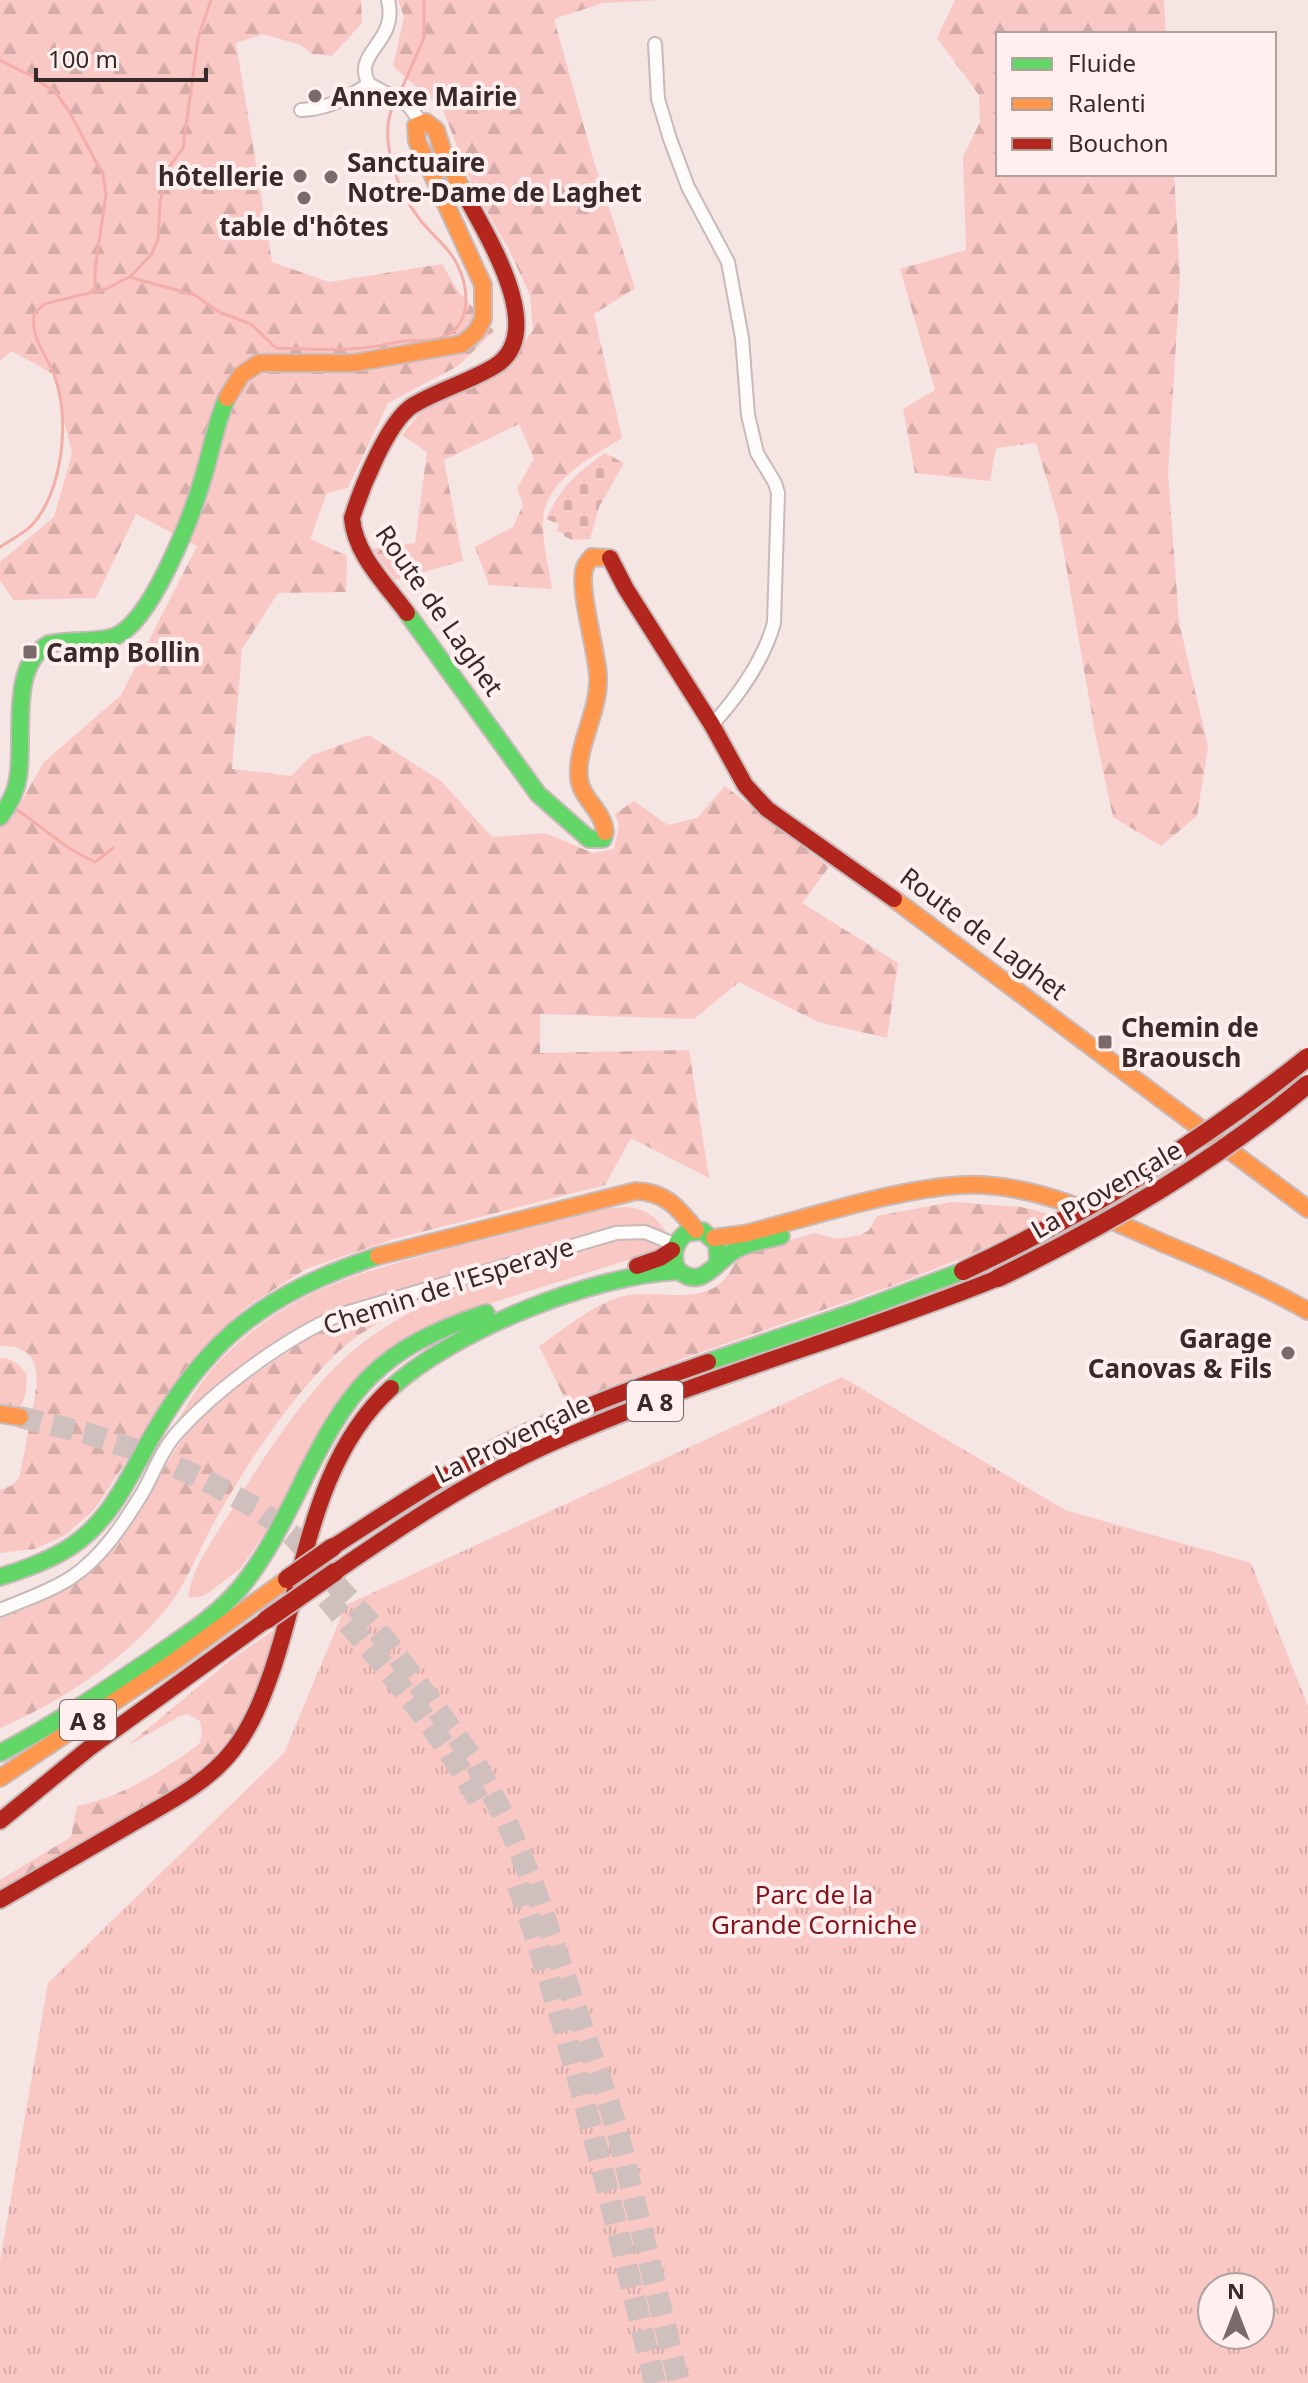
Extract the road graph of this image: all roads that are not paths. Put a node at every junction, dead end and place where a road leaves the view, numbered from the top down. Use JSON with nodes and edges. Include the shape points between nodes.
{"nodes":[{"id":1,"x":388,"y":0,"type":"edge"},
{"id":2,"x":655,"y":44,"type":"dead end"},
{"id":3,"x":370,"y":85,"type":"junction"},
{"id":4,"x":301,"y":110,"type":"dead end"},
{"id":5,"x":421,"y":122,"type":"junction"},
{"id":6,"x":712,"y":725,"type":"junction"},
{"id":7,"x":7,"y":808,"type":"edge"},
{"id":8,"x":1308,"y":1057,"type":"edge"},
{"id":9,"x":1308,"y":1084,"type":"edge"},
{"id":10,"x":622,"y":1194,"type":"junction"},
{"id":11,"x":1060,"y":1203,"type":"junction"},
{"id":12,"x":1308,"y":1209,"type":"edge"},
{"id":13,"x":696,"y":1230,"type":"junction"},
{"id":14,"x":714,"y":1238,"type":"junction"},
{"id":15,"x":674,"y":1245,"type":"junction"},
{"id":16,"x":718,"y":1263,"type":"junction"},
{"id":17,"x":679,"y":1271,"type":"junction"},
{"id":18,"x":1308,"y":1311,"type":"edge"},
{"id":19,"x":0,"y":1414,"type":"edge"},
{"id":20,"x":13,"y":1423,"type":"tunnel mouth"},
{"id":21,"x":48,"y":1559,"type":"junction"},
{"id":22,"x":0,"y":1563,"type":"edge"},
{"id":23,"x":0,"y":1577,"type":"edge"},
{"id":24,"x":0,"y":1610,"type":"edge"},
{"id":25,"x":0,"y":1753,"type":"edge"},
{"id":26,"x":0,"y":1778,"type":"edge"},
{"id":27,"x":0,"y":1821,"type":"edge"},
{"id":28,"x":0,"y":1900,"type":"edge"}],
"edges":[{"from":1,"to":3,"type":"street","via":[[389,28],[363,69]]},
{"from":2,"to":6,"type":"street","via":[[658,99],[670,139],[688,187],[728,262],[742,338],[748,415],[757,453],[778,493],[774,623],[755,670]]},
{"from":3,"to":4,"type":"street","via":[[338,103]]},
{"from":3,"to":5,"type":"street","via":[[408,105]]},
{"from":5,"to":6,"type":"main road","name":"Route de Laghet","via":[[436,130],[506,271],[516,334],[498,364],[411,407],[393,425],[352,518],[357,543],[538,794],[589,839],[603,839],[607,828],[579,781],[600,678],[584,575],[592,557],[613,560]]},
{"from":5,"to":7,"type":"main road","via":[[416,126],[417,141],[483,285],[481,328],[462,344],[370,361],[261,363],[235,381],[174,553],[137,620],[115,637],[42,648],[26,669],[19,694],[18,782]]},
{"from":6,"to":12,"type":"main road","name":"Route de Laghet","via":[[745,785],[767,809],[969,953]]},
{"from":8,"to":26,"type":"main road","name":"La Provençale","number":"A 8","bridge":true,"via":[[1155,1170],[1045,1232],[892,1299],[551,1422],[468,1463],[333,1547]]},
{"from":9,"to":27,"type":"main road","name":"La Provençale","number":"A 8","bridge":true,"via":[[1169,1185],[998,1278],[850,1336],[653,1402],[558,1440],[444,1499],[88,1749]]},
{"from":10,"to":13,"type":"main road","via":[[665,1195]]},
{"from":10,"to":15,"type":"main road","via":[[665,1213],[673,1224]]},
{"from":10,"to":21,"type":"main road","via":[[366,1259],[282,1294],[229,1334],[186,1384],[106,1514],[72,1546]]},
{"from":11,"to":14,"type":"main road","via":[[1013,1188],[936,1187]]},
{"from":11,"to":16,"type":"main road","via":[[967,1195],[917,1200],[747,1245]]},
{"from":11,"to":18,"type":"main road","via":[[1237,1274]]},
{"from":13,"to":14,"type":"main road"},
{"from":13,"to":15,"type":"main road"},
{"from":14,"to":16,"type":"main road"},
{"from":15,"to":17,"type":"main road"},
{"from":15,"to":24,"type":"street","name":"Chemin de l'Esperaye","via":[[645,1232],[616,1233],[313,1327],[236,1379],[175,1435],[98,1554],[73,1576]]},
{"from":15,"to":25,"type":"main road","via":[[648,1262],[455,1323],[385,1361],[344,1407],[275,1537],[229,1600],[53,1724]]},
{"from":16,"to":17,"type":"main road","via":[[699,1278]]},
{"from":17,"to":28,"type":"main road","via":[[624,1280],[512,1316],[457,1340],[395,1384],[340,1454],[317,1511],[269,1679],[226,1759],[197,1785]]},
{"from":19,"to":20,"type":"main road"},
{"from":21,"to":22,"type":"main road"},
{"from":21,"to":23,"type":"main road"}]}
